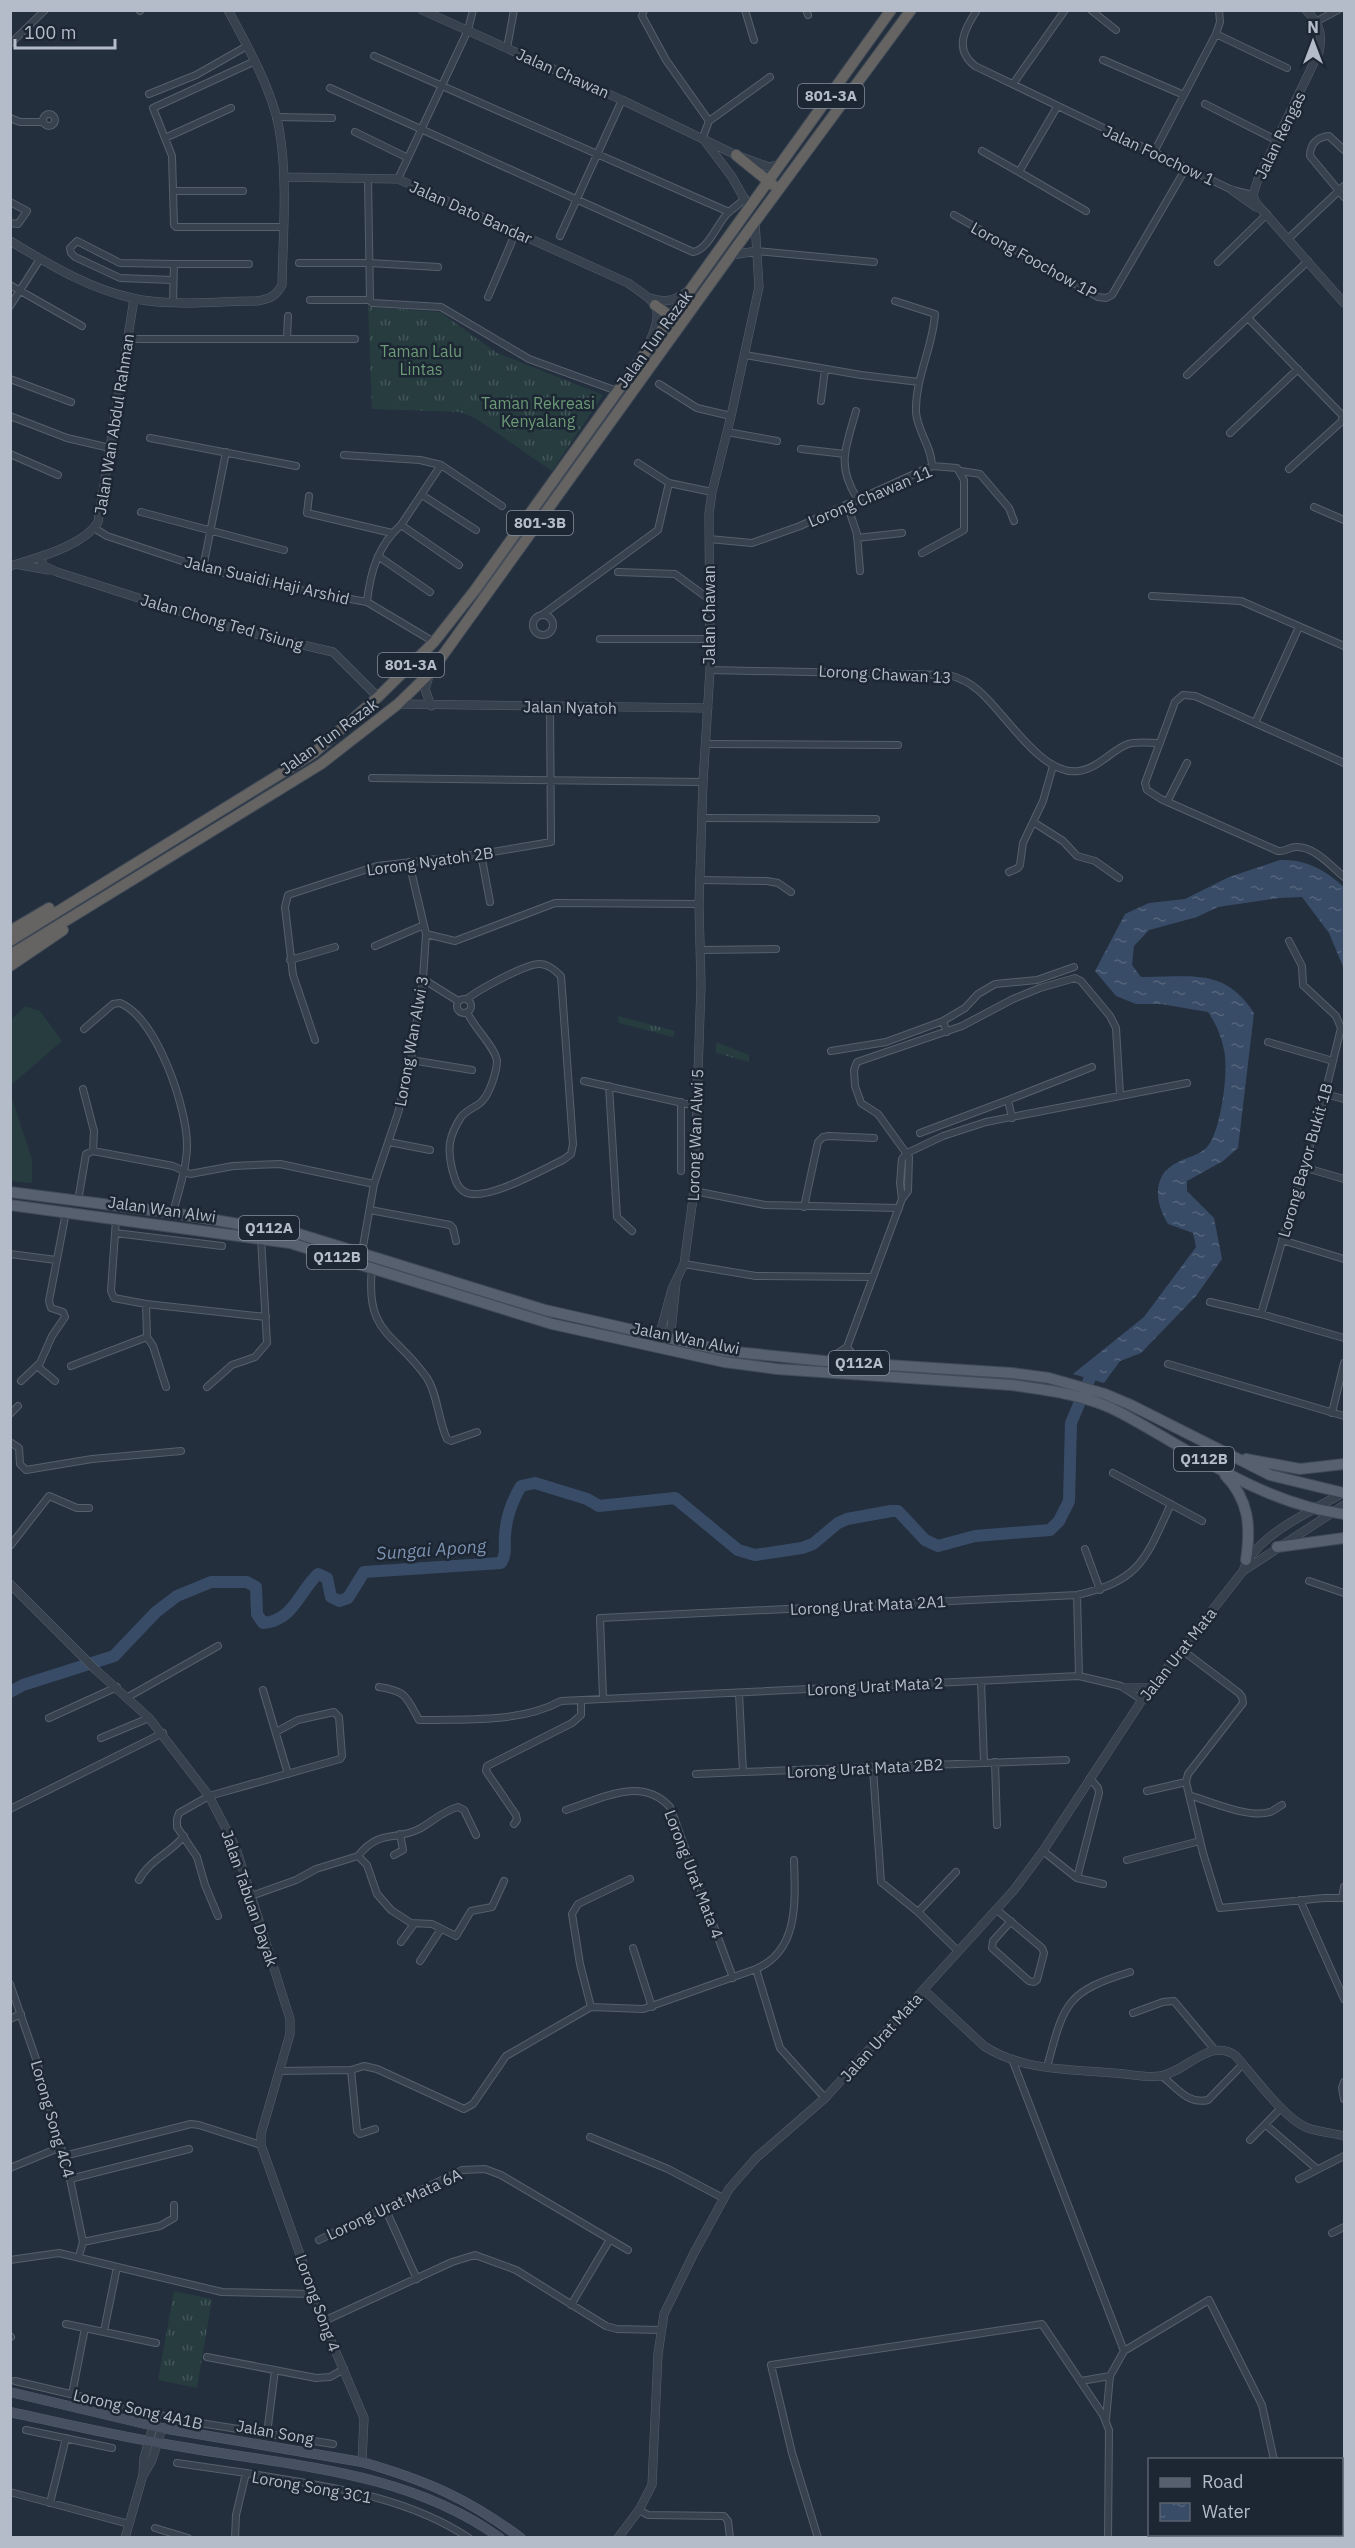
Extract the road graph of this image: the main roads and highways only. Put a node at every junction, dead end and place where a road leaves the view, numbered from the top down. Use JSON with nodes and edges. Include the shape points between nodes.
{"nodes":[{"id":1,"x":891,"y":10,"type":"edge"},
{"id":2,"x":911,"y":10,"type":"edge"},
{"id":3,"x":733,"y":153,"type":"road end"},
{"id":4,"x":769,"y":180,"type":"junction"},
{"id":5,"x":772,"y":198,"type":"junction"},
{"id":6,"x":743,"y":238,"type":"junction"},
{"id":7,"x":655,"y":305,"type":"road end"},
{"id":8,"x":671,"y":317,"type":"junction"},
{"id":9,"x":81,"y":896,"type":"junction"},
{"id":10,"x":84,"y":909,"type":"junction"},
{"id":11,"x":10,"y":931,"type":"edge"},
{"id":12,"x":10,"y":941,"type":"edge"},
{"id":13,"x":10,"y":955,"type":"edge"},
{"id":14,"x":10,"y":966,"type":"edge"},
{"id":15,"x":10,"y":1192,"type":"edge"},
{"id":16,"x":10,"y":1205,"type":"edge"},
{"id":17,"x":1228,"y":1455,"type":"junction"},
{"id":18,"x":1344,"y":1464,"type":"edge"},
{"id":19,"x":1217,"y":1466,"type":"junction"},
{"id":20,"x":1344,"y":1492,"type":"edge"},
{"id":21,"x":1344,"y":1514,"type":"edge"},
{"id":22,"x":1344,"y":1538,"type":"edge"},
{"id":23,"x":1277,"y":1547,"type":"road end"},
{"id":24,"x":1244,"y":1565,"type":"road end"},
{"id":25,"x":10,"y":2392,"type":"edge"},
{"id":26,"x":10,"y":2412,"type":"edge"},
{"id":27,"x":500,"y":2538,"type":"edge"},
{"id":28,"x":521,"y":2538,"type":"edge"}],
"edges":[{"from":1,"to":4,"type":"highway","name":"Jalan Tun Razak","number":"801-3A"},
{"from":2,"to":5,"type":"highway","name":"Jalan Tun Razak","number":"801-3B"},
{"from":3,"to":4,"type":"highway"},
{"from":4,"to":5,"type":"highway","via":[[773,185]]},
{"from":4,"to":8,"type":"highway","name":"Jalan Tun Razak","number":"801-3A","via":[[748,203]]},
{"from":5,"to":6,"type":"highway","name":"Jalan Tun Razak","number":"801-3B"},
{"from":6,"to":8,"type":"highway","via":[[680,316]]},
{"from":6,"to":10,"type":"highway","name":"Jalan Tun Razak","number":"801-3B","via":[[430,673],[398,704],[321,764]]},
{"from":7,"to":8,"type":"highway"},
{"from":8,"to":9,"type":"highway","name":"Jalan Tun Razak","number":"801-3A","via":[[475,590],[434,642],[378,697],[314,753]]},
{"from":9,"to":11,"type":"highway","via":[[48,908]]},
{"from":9,"to":12,"type":"highway","name":"Jalan Tun Razak","number":"801-3A"},
{"from":10,"to":13,"type":"highway","name":"Jalan Tun Razak","number":"801-3B"},
{"from":10,"to":14,"type":"highway","via":[[65,928]]},
{"from":15,"to":17,"type":"main road","name":"Jalan Wan Alwi","number":"Q112A","via":[[299,1234],[545,1310],[726,1351],[1049,1378],[1105,1394]]},
{"from":16,"to":19,"type":"main road","name":"Jalan Wan Alwi","number":"Q112B","via":[[261,1238],[307,1248],[542,1321],[777,1370],[1045,1390],[1120,1412]]},
{"from":17,"to":18,"type":"main road","via":[[1300,1468]]},
{"from":17,"to":20,"type":"main road","name":"Jalan Wan Alwi","number":"Q112A","via":[[1270,1475]]},
{"from":19,"to":21,"type":"main road","name":"Jalan Wan Alwi","number":"Q112B","via":[[1270,1495]]},
{"from":19,"to":24,"type":"main road","via":[[1235,1485],[1248,1511]]},
{"from":22,"to":23,"type":"main road"},
{"from":25,"to":28,"type":"main road","name":"Jalan Song","via":[[157,2427],[362,2462],[437,2486]]},
{"from":26,"to":27,"type":"main road","name":"Jalan Song","via":[[153,2442],[369,2478],[443,2504]]}]}
